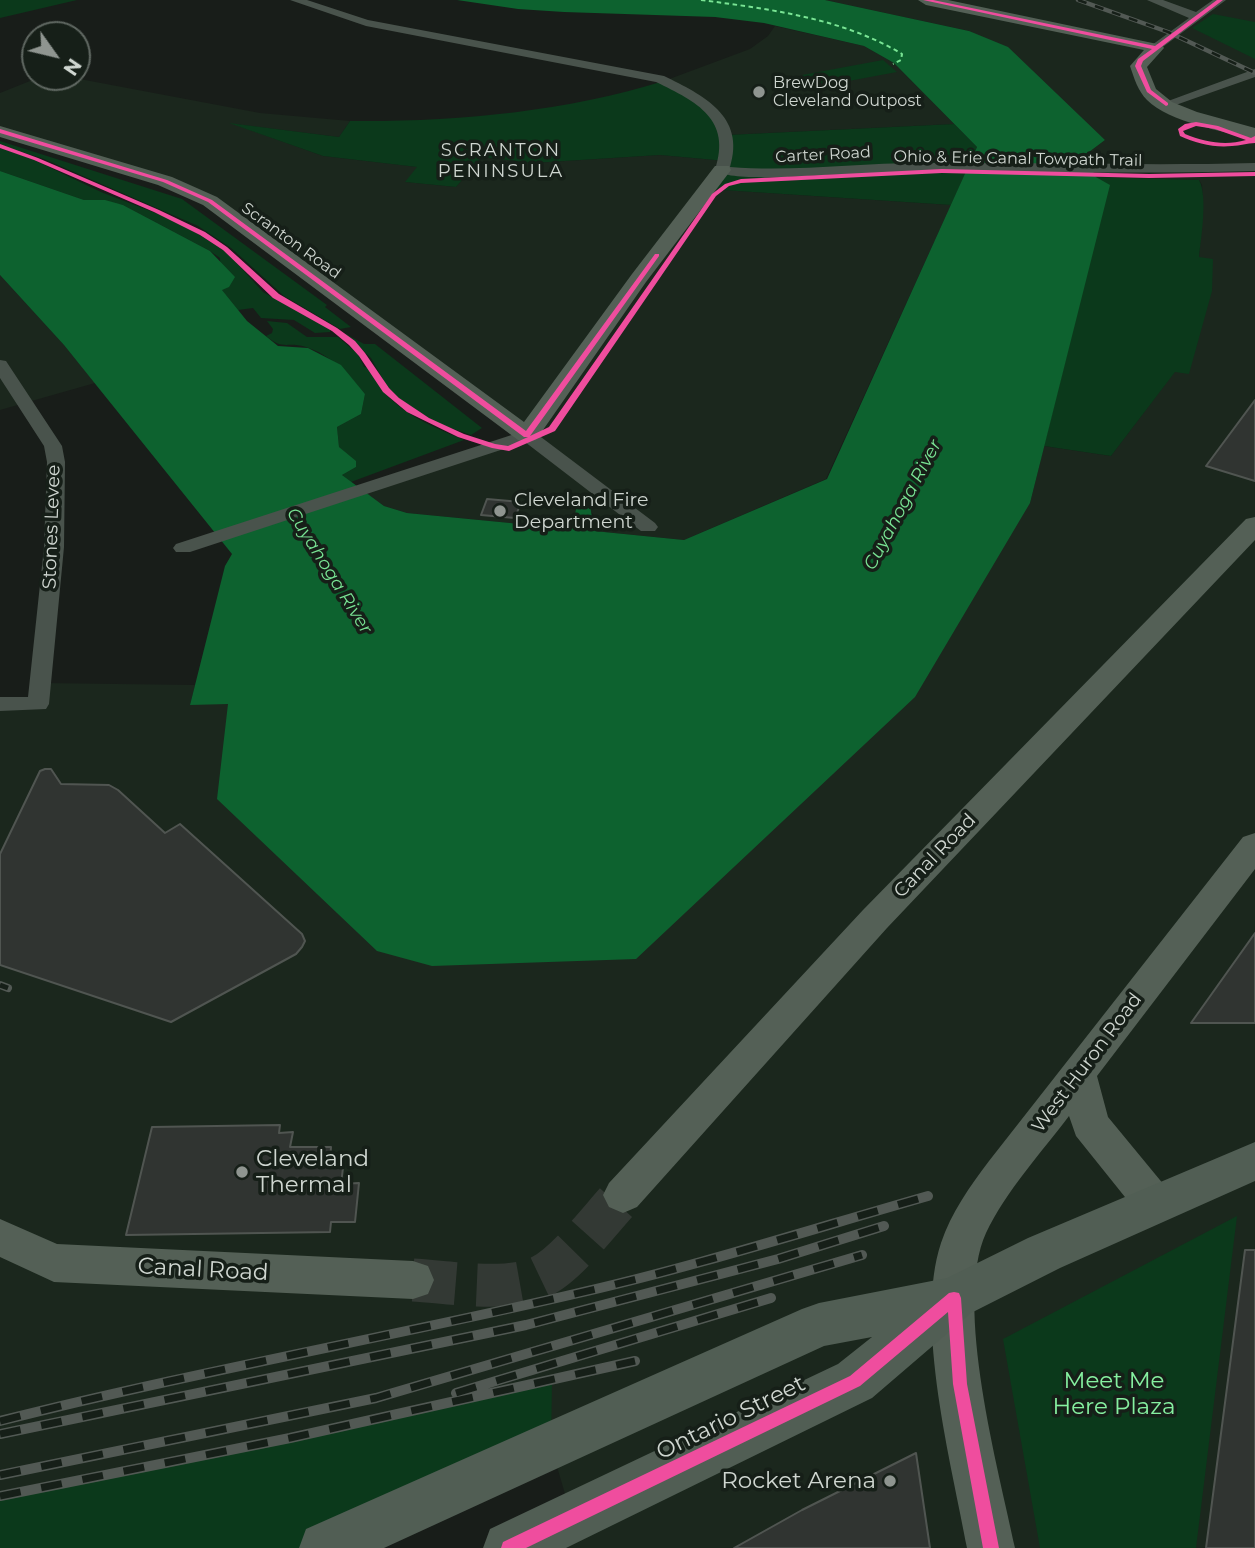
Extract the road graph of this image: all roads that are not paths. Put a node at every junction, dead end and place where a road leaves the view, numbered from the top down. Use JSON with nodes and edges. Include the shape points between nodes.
{"nodes":[{"id":1,"x":296,"y":0,"type":"edge"},
{"id":2,"x":926,"y":0,"type":"edge"},
{"id":3,"x":1153,"y":0,"type":"edge"},
{"id":4,"x":1220,"y":0,"type":"edge"},
{"id":5,"x":1198,"y":17,"type":"junction"},
{"id":6,"x":1156,"y":48,"type":"junction"},
{"id":7,"x":1255,"y":73,"type":"edge"},
{"id":8,"x":1166,"y":104,"type":"junction"},
{"id":9,"x":0,"y":131,"type":"edge"},
{"id":10,"x":1247,"y":132,"type":"edge"},
{"id":11,"x":1255,"y":167,"type":"edge"},
{"id":12,"x":722,"y":170,"type":"junction"},
{"id":13,"x":0,"y":365,"type":"edge"},
{"id":14,"x":527,"y":435,"type":"junction"},
{"id":15,"x":1255,"y":525,"type":"edge"},
{"id":16,"x":648,"y":527,"type":"dead end"},
{"id":17,"x":183,"y":548,"type":"dead end"},
{"id":18,"x":0,"y":704,"type":"edge"},
{"id":19,"x":1255,"y":845,"type":"edge"},
{"id":20,"x":1078,"y":1074,"type":"junction"},
{"id":21,"x":1255,"y":1161,"type":"edge"},
{"id":22,"x":623,"y":1195,"type":"tunnel mouth"},
{"id":23,"x":1155,"y":1204,"type":"junction"},
{"id":24,"x":0,"y":1237,"type":"edge"},
{"id":25,"x":412,"y":1280,"type":"tunnel mouth"},
{"id":26,"x":954,"y":1298,"type":"junction"},
{"id":27,"x":325,"y":1548,"type":"edge"},
{"id":28,"x":509,"y":1548,"type":"edge"},
{"id":29,"x":991,"y":1548,"type":"edge"}],
"edges":[{"from":1,"to":12,"type":"street","via":[[366,23],[660,79],[725,124],[730,146]]},
{"from":2,"to":6,"type":"street"},
{"from":3,"to":5,"type":"street"},
{"from":4,"to":5,"type":"street"},
{"from":5,"to":6,"type":"street"},
{"from":6,"to":8,"type":"street","via":[[1138,66],[1149,91]]},
{"from":7,"to":8,"type":"street"},
{"from":8,"to":10,"type":"street"},
{"from":9,"to":14,"type":"street","name":"Scranton Road","via":[[165,181],[210,201]]},
{"from":11,"to":12,"type":"street","name":"Carter Road","via":[[954,167],[769,174]]},
{"from":12,"to":14,"type":"street"},
{"from":13,"to":18,"type":"street","name":"Stones Levee","via":[[53,446],[56,462],[54,547],[38,704]]},
{"from":14,"to":16,"type":"street","name":"Scranton Road"},
{"from":14,"to":17,"type":"street"},
{"from":15,"to":22,"type":"street","name":"Canal Road","via":[[875,919]]},
{"from":19,"to":20,"type":"street","name":"West Huron Road"},
{"from":20,"to":23,"type":"street","via":[[1090,1124]]},
{"from":20,"to":26,"type":"street","name":"West Huron Road","via":[[965,1232],[957,1258]]},
{"from":21,"to":23,"type":"main road","name":"Ontario Street"},
{"from":23,"to":26,"type":"main road","name":"Ontario Street"},
{"from":24,"to":25,"type":"street","name":"Canal Road","via":[[54,1263]]},
{"from":26,"to":27,"type":"main road","name":"Ontario Street","via":[[819,1325]]},
{"from":26,"to":28,"type":"main road","name":"Ontario Street","via":[[855,1381]]},
{"from":26,"to":29,"type":"street","name":"West Huron Road","via":[[960,1384]]}]}
